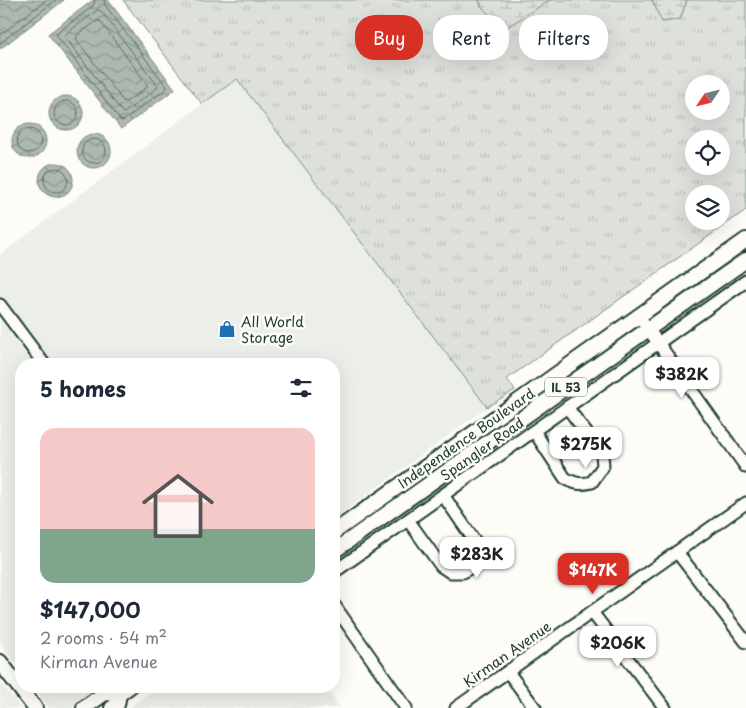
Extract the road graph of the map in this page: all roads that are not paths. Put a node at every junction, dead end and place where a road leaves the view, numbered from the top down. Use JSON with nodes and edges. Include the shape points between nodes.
{"nodes":[{"id":1,"x":746,"y":240,"type":"edge"},
{"id":2,"x":746,"y":260,"type":"edge"},
{"id":3,"x":746,"y":281,"type":"edge"},
{"id":4,"x":0,"y":305,"type":"edge"},
{"id":5,"x":639,"y":316,"type":"junction"},
{"id":6,"x":648,"y":329,"type":"junction"},
{"id":7,"x":658,"y":344,"type":"junction"},
{"id":8,"x":40,"y":358,"type":"edge"},
{"id":9,"x":567,"y":407,"type":"junction"},
{"id":10,"x":534,"y":431,"type":"junction"},
{"id":11,"x":746,"y":467,"type":"edge"},
{"id":12,"x":443,"y":495,"type":"junction"},
{"id":13,"x":746,"y":503,"type":"edge"},
{"id":14,"x":408,"y":520,"type":"junction"},
{"id":15,"x":340,"y":528,"type":"edge"},
{"id":16,"x":340,"y":547,"type":"edge"},
{"id":17,"x":677,"y":552,"type":"junction"},
{"id":18,"x":340,"y":568,"type":"edge"},
{"id":19,"x":592,"y":612,"type":"junction"},
{"id":20,"x":340,"y":614,"type":"edge"},
{"id":21,"x":746,"y":642,"type":"edge"},
{"id":22,"x":0,"y":662,"type":"edge"},
{"id":23,"x":508,"y":672,"type":"junction"},
{"id":24,"x":15,"y":682,"type":"edge"},
{"id":25,"x":24,"y":693,"type":"edge"},
{"id":26,"x":105,"y":693,"type":"edge"},
{"id":27,"x":123,"y":693,"type":"edge"},
{"id":28,"x":35,"y":708,"type":"edge"},
{"id":29,"x":84,"y":708,"type":"edge"},
{"id":30,"x":112,"y":708,"type":"edge"},
{"id":31,"x":406,"y":708,"type":"edge"},
{"id":32,"x":456,"y":708,"type":"edge"},
{"id":33,"x":535,"y":708,"type":"edge"},
{"id":34,"x":665,"y":708,"type":"edge"}],
"edges":[{"from":1,"to":5,"type":"main road","name":"Independence Boulevard","number":"IL 53"},
{"from":2,"to":6,"type":"main road","name":"Independence Boulevard","number":"IL 53"},
{"from":3,"to":7,"type":"street","name":"Spangler Road"},
{"from":4,"to":8,"type":"street"},
{"from":5,"to":6,"type":"street"},
{"from":5,"to":15,"type":"main road","name":"Independence Boulevard","number":"IL 53"},
{"from":6,"to":7,"type":"street"},
{"from":6,"to":16,"type":"main road","name":"Independence Boulevard","number":"IL 53"},
{"from":7,"to":9,"type":"street","name":"Spangler Road"},
{"from":7,"to":11,"type":"street"},
{"from":9,"to":10,"type":"street","name":"Spangler Road"},
{"from":9,"to":10,"type":"street","via":[[602,454],[603,466],[592,482],[582,485],[565,478]]},
{"from":10,"to":12,"type":"street","name":"Spangler Road"},
{"from":12,"to":14,"type":"street","name":"Spangler Road"},
{"from":12,"to":14,"type":"street","via":[[476,543],[478,554],[474,565],[463,572],[450,572],[441,566]]},
{"from":13,"to":17,"type":"street","name":"Kirman Avenue"},
{"from":14,"to":18,"type":"street","name":"Spangler Road"},
{"from":17,"to":19,"type":"street","name":"Kirman Avenue"},
{"from":17,"to":21,"type":"street"},
{"from":19,"to":23,"type":"street","name":"Kirman Avenue"},
{"from":19,"to":34,"type":"street"},
{"from":20,"to":31,"type":"street"},
{"from":22,"to":24,"type":"main road"},
{"from":23,"to":32,"type":"street","name":"Kirman Avenue"},
{"from":23,"to":33,"type":"street"},
{"from":25,"to":28,"type":"main road"},
{"from":26,"to":29,"type":"main road"},
{"from":27,"to":30,"type":"main road"}]}
